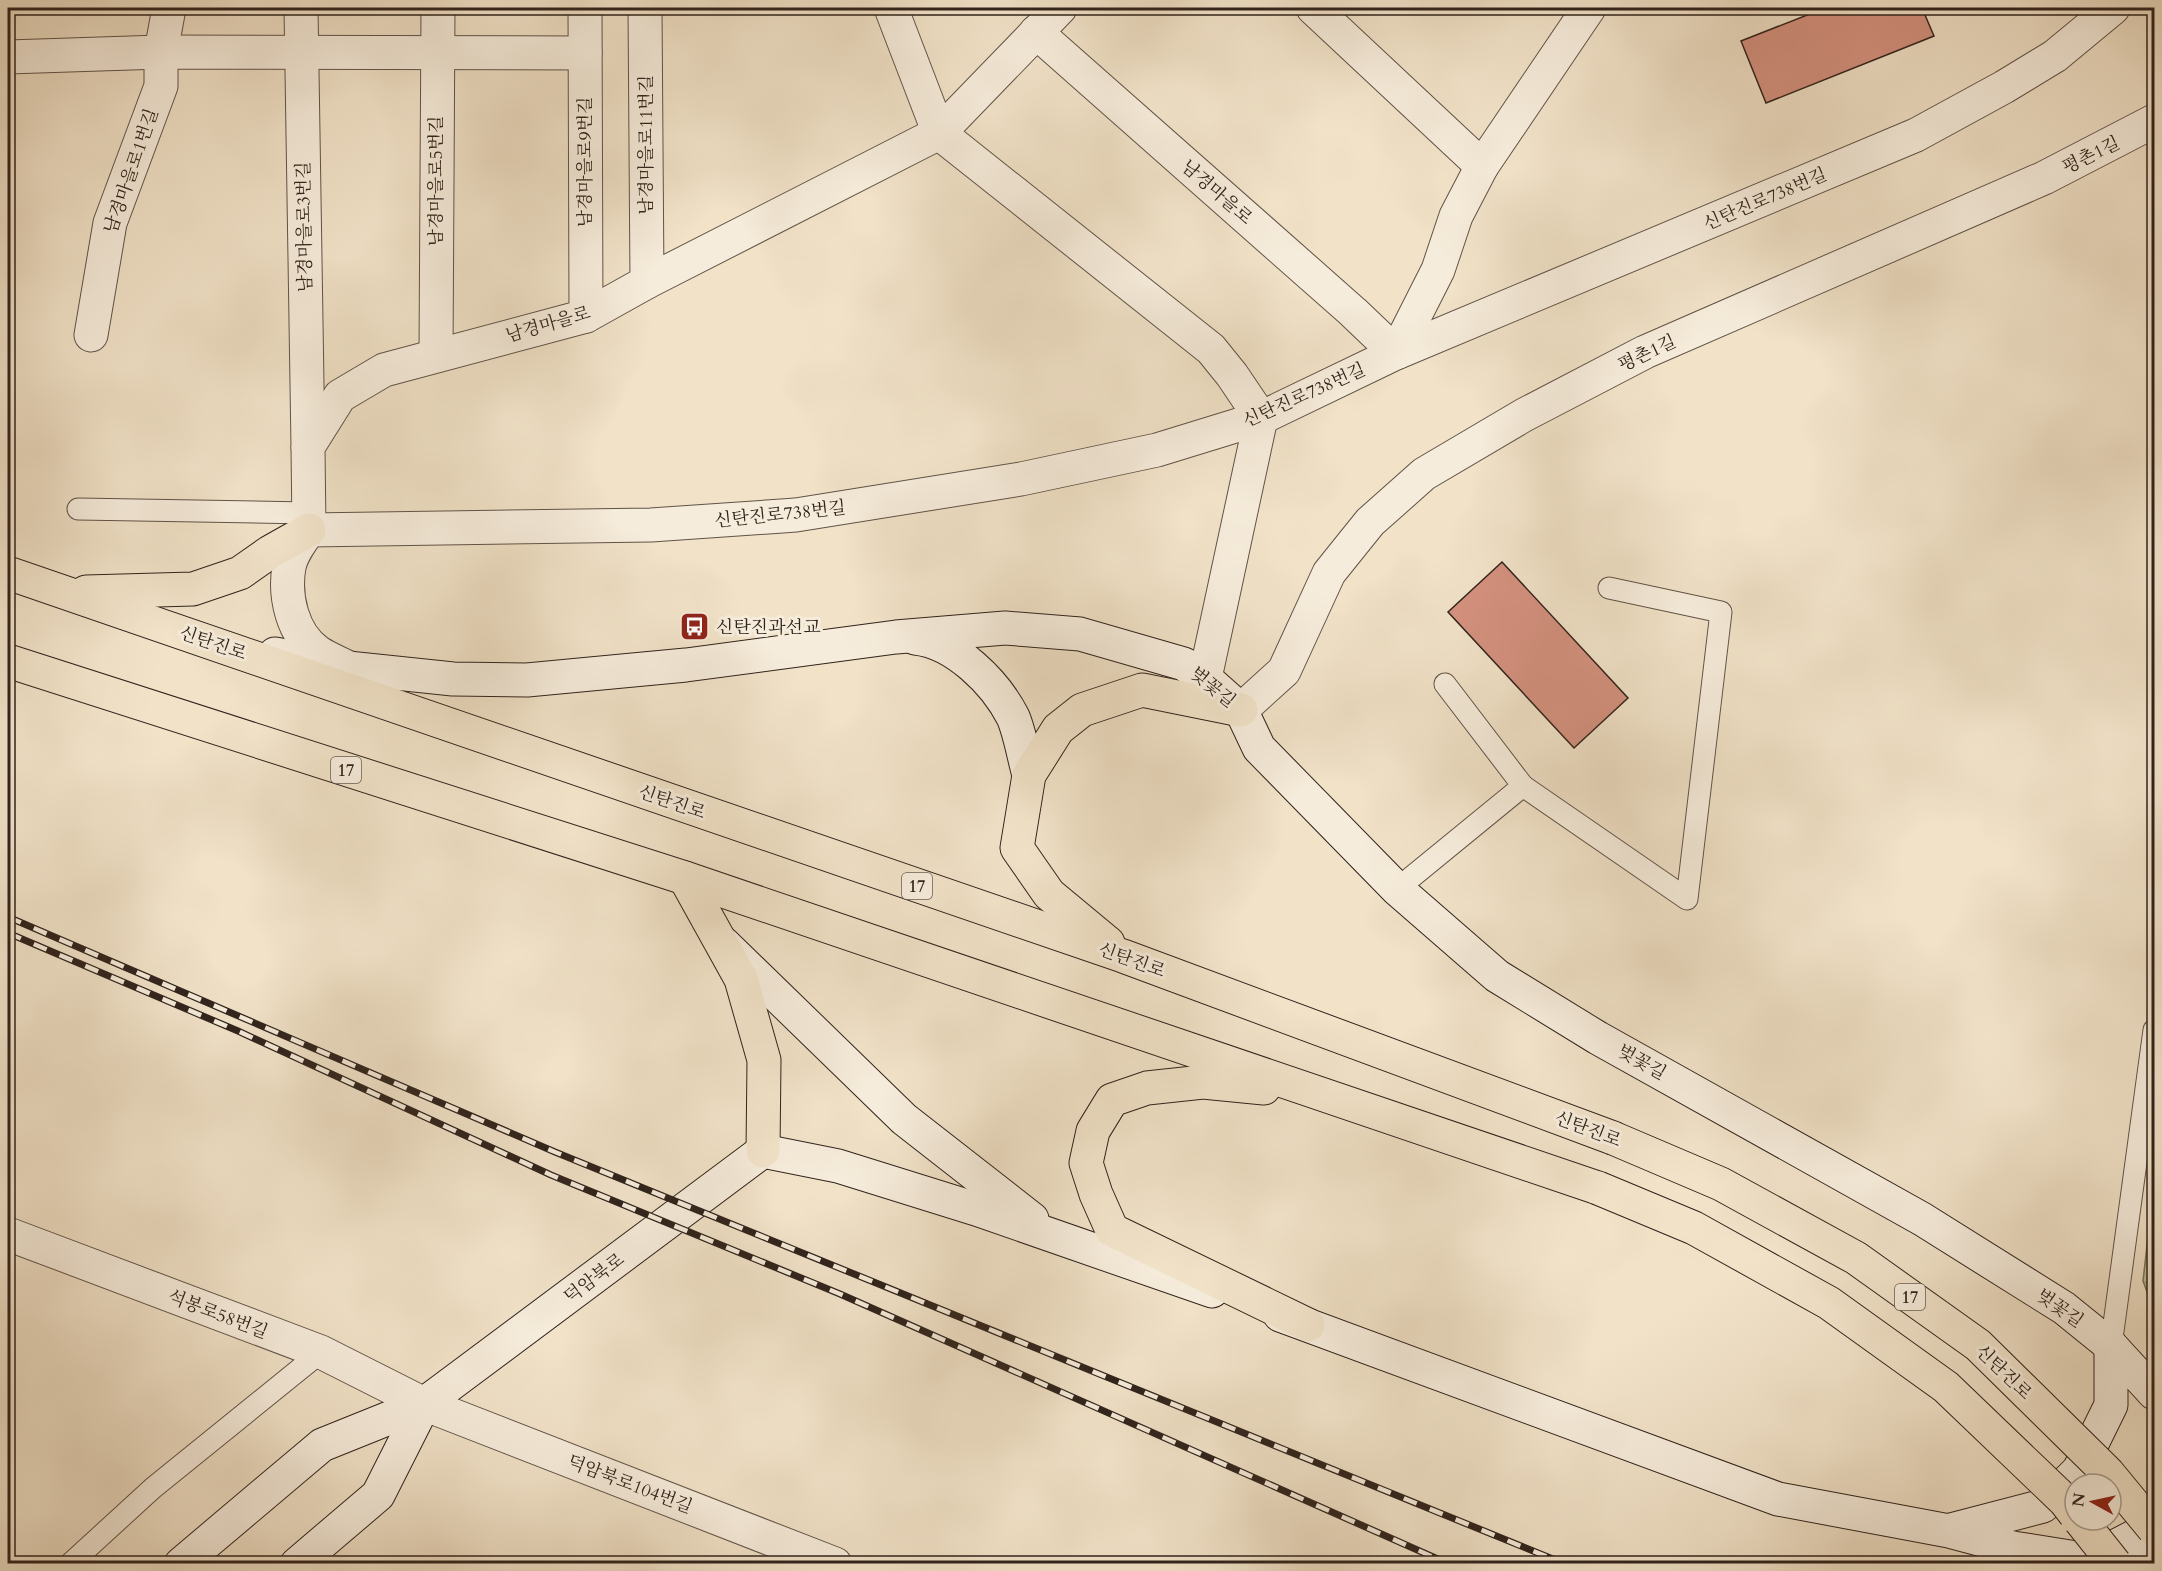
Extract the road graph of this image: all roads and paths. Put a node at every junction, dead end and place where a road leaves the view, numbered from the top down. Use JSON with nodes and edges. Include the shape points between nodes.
{"nodes":[{"id":1,"x":170,"y":8,"type":"edge"},
{"id":2,"x":302,"y":8,"type":"edge"},
{"id":3,"x":438,"y":8,"type":"edge"},
{"id":4,"x":585,"y":8,"type":"edge"},
{"id":5,"x":645,"y":8,"type":"edge"},
{"id":6,"x":891,"y":8,"type":"edge"},
{"id":7,"x":1060,"y":8,"type":"edge"},
{"id":8,"x":1313,"y":8,"type":"edge"},
{"id":9,"x":1589,"y":8,"type":"edge"},
{"id":10,"x":2113,"y":8,"type":"edge"},
{"id":11,"x":1036,"y":33,"type":"junction"},
{"id":12,"x":437,"y":51,"type":"junction"},
{"id":13,"x":161,"y":52,"type":"junction"},
{"id":14,"x":301,"y":52,"type":"junction"},
{"id":15,"x":585,"y":53,"type":"junction"},
{"id":16,"x":8,"y":57,"type":"edge"},
{"id":17,"x":2154,"y":121,"type":"edge"},
{"id":18,"x":939,"y":133,"type":"junction"},
{"id":19,"x":1482,"y":166,"type":"junction"},
{"id":20,"x":647,"y":282,"type":"junction"},
{"id":21,"x":586,"y":316,"type":"junction"},
{"id":22,"x":91,"y":335,"type":"dead end"},
{"id":23,"x":1396,"y":353,"type":"junction"},
{"id":24,"x":436,"y":355,"type":"junction"},
{"id":25,"x":1261,"y":417,"type":"junction"},
{"id":26,"x":308,"y":447,"type":"junction"},
{"id":27,"x":78,"y":509,"type":"dead end"},
{"id":28,"x":309,"y":521,"type":"junction"},
{"id":29,"x":8,"y":573,"type":"edge"},
{"id":30,"x":1610,"y":588,"type":"dead end"},
{"id":31,"x":64,"y":592,"type":"junction"},
{"id":32,"x":896,"y":637,"type":"junction"},
{"id":33,"x":217,"y":644,"type":"junction"},
{"id":34,"x":8,"y":661,"type":"edge"},
{"id":35,"x":348,"y":668,"type":"junction"},
{"id":36,"x":1195,"y":671,"type":"junction"},
{"id":37,"x":1445,"y":684,"type":"dead end"},
{"id":38,"x":1241,"y":710,"type":"junction"},
{"id":39,"x":1029,"y":775,"type":"junction"},
{"id":40,"x":1523,"y":786,"type":"junction"},
{"id":41,"x":685,"y":878,"type":"junction"},
{"id":42,"x":1397,"y":889,"type":"junction"},
{"id":43,"x":718,"y":938,"type":"junction"},
{"id":44,"x":1123,"y":956,"type":"junction"},
{"id":45,"x":2154,"y":1030,"type":"edge"},
{"id":46,"x":1317,"y":1092,"type":"junction"},
{"id":47,"x":763,"y":1151,"type":"junction"},
{"id":48,"x":8,"y":1234,"type":"edge"},
{"id":49,"x":1055,"y":1237,"type":"junction"},
{"id":50,"x":1308,"y":1325,"type":"junction"},
{"id":51,"x":2111,"y":1346,"type":"junction"},
{"id":52,"x":321,"y":1352,"type":"junction"},
{"id":53,"x":2154,"y":1394,"type":"edge"},
{"id":54,"x":424,"y":1404,"type":"junction"},
{"id":55,"x":2063,"y":1499,"type":"edge"},
{"id":56,"x":2154,"y":1517,"type":"edge"},
{"id":57,"x":2154,"y":1529,"type":"edge"},
{"id":58,"x":1949,"y":1531,"type":"junction"},
{"id":59,"x":2086,"y":1532,"type":"edge"},
{"id":60,"x":2102,"y":1562,"type":"edge"},
{"id":61,"x":2154,"y":1562,"type":"edge"},
{"id":62,"x":70,"y":1563,"type":"edge"},
{"id":63,"x":181,"y":1563,"type":"edge"},
{"id":64,"x":297,"y":1563,"type":"edge"},
{"id":65,"x":835,"y":1563,"type":"edge"}],
"edges":[{"from":1,"to":13,"type":"street","name":"남경마을로1번길"},
{"from":2,"to":14,"type":"street","name":"남경마을로3번길"},
{"from":3,"to":12,"type":"street","name":"남경마을로5번길"},
{"from":4,"to":15,"type":"street","name":"남경마을로9번길"},
{"from":5,"to":20,"type":"street","name":"남경마을로11번길"},
{"from":6,"to":18,"type":"street"},
{"from":7,"to":11,"type":"street","name":"남경마을로"},
{"from":8,"to":19,"type":"street"},
{"from":9,"to":19,"type":"street"},
{"from":10,"to":23,"type":"street","name":"신탄진로738번길","via":[[2055,56],[1916,135]]},
{"from":11,"to":18,"type":"street","name":"남경마을로"},
{"from":11,"to":23,"type":"street","name":"남경마을로"},
{"from":12,"to":14,"type":"street"},
{"from":12,"to":15,"type":"street"},
{"from":12,"to":24,"type":"street","name":"남경마을로5번길"},
{"from":13,"to":14,"type":"street"},
{"from":13,"to":16,"type":"street"},
{"from":13,"to":22,"type":"street","name":"남경마을로1번길","via":[[161,86],[110,223]]},
{"from":14,"to":26,"type":"street","name":"남경마을로3번길"},
{"from":15,"to":21,"type":"street","name":"남경마을로9번길"},
{"from":17,"to":38,"type":"street","name":"평촌1길","via":[[2044,178],[1645,352],[1524,415],[1424,474],[1370,522],[1329,573],[1284,671]]},
{"from":18,"to":20,"type":"street","name":"남경마을로"},
{"from":18,"to":25,"type":"street","via":[[1211,349]]},
{"from":19,"to":23,"type":"street","via":[[1456,216],[1438,270]]},
{"from":20,"to":21,"type":"street","name":"남경마을로"},
{"from":21,"to":24,"type":"street","name":"남경마을로"},
{"from":23,"to":25,"type":"street","name":"신탄진로738번길"},
{"from":24,"to":26,"type":"street","name":"남경마을로","via":[[384,370],[340,396]]},
{"from":25,"to":28,"type":"street","name":"신탄진로738번길","via":[[1111,461],[796,515],[651,525]]},
{"from":25,"to":36,"type":"street"},
{"from":26,"to":28,"type":"street"},
{"from":27,"to":28,"type":"lane"},
{"from":28,"to":31,"type":"main road","via":[[240,573],[193,589]]},
{"from":28,"to":35,"type":"street","via":[[290,566],[292,615],[301,634],[316,651]]},
{"from":29,"to":31,"type":"main road","name":"신탄진로","number":"17"},
{"from":30,"to":40,"type":"lane","via":[[1721,612],[1687,899]]},
{"from":31,"to":33,"type":"main road","name":"신탄진로","number":"17"},
{"from":32,"to":35,"type":"street","via":[[686,666],[527,680],[453,679]]},
{"from":32,"to":36,"type":"street","via":[[1005,628],[1080,634]]},
{"from":32,"to":39,"type":"street","via":[[924,639],[952,652],[983,674],[1013,717]]},
{"from":33,"to":35,"type":"street"},
{"from":33,"to":44,"type":"main road","name":"신탄진로","number":"17"},
{"from":34,"to":41,"type":"main road","number":"17"},
{"from":36,"to":38,"type":"street","name":"벚꽃길"},
{"from":37,"to":40,"type":"lane"},
{"from":38,"to":39,"type":"main road","via":[[1142,690],[1082,710],[1058,729]]},
{"from":38,"to":42,"type":"street","name":"벚꽃길","via":[[1259,748]]},
{"from":39,"to":44,"type":"main road","via":[[1017,848],[1049,894]]},
{"from":40,"to":42,"type":"lane"},
{"from":41,"to":43,"type":"main road"},
{"from":41,"to":46,"type":"main road","number":"17"},
{"from":42,"to":51,"type":"street","name":"벚꽃길","via":[[1497,976],[1598,1038],[1922,1219],[2064,1308]]},
{"from":43,"to":47,"type":"main road","via":[[741,979],[764,1060]]},
{"from":43,"to":49,"type":"street","via":[[904,1119]]},
{"from":44,"to":57,"type":"main road","name":"신탄진로","number":"17","bridge":true,"via":[[1613,1138],[1721,1184],[1856,1258],[1978,1346],[2108,1473]]},
{"from":45,"to":51,"type":"lane"},
{"from":46,"to":50,"type":"main road","via":[[1203,1082],[1147,1088],[1112,1100],[1093,1131],[1086,1163],[1112,1230]]},
{"from":46,"to":55,"type":"main road","number":"17","bridge":true,"via":[[1598,1188],[1694,1228],[1829,1303],[1946,1387]]},
{"from":47,"to":49,"type":"street","via":[[838,1166]]},
{"from":47,"to":54,"type":"street","name":"덕암북로"},
{"from":48,"to":52,"type":"street","name":"석봉로58번길"},
{"from":49,"to":50,"type":"street"},
{"from":50,"to":58,"type":"street","via":[[1778,1499]]},
{"from":51,"to":53,"type":"street","name":"벚꽃길"},
{"from":51,"to":58,"type":"street","via":[[2111,1405],[2079,1470],[2043,1506]]},
{"from":52,"to":54,"type":"street","name":"석봉로58번길"},
{"from":52,"to":62,"type":"lane","via":[[153,1488]]},
{"from":54,"to":63,"type":"street","name":"덕암북로","via":[[322,1445]]},
{"from":54,"to":64,"type":"street","name":"덕암북로","via":[[378,1495]]},
{"from":54,"to":65,"type":"street","name":"덕암북로104번길"},
{"from":56,"to":60,"type":"street","via":[[2139,1534]]},
{"from":58,"to":60,"type":"street","via":[[2013,1548]]},
{"from":59,"to":60,"type":"main road","bridge":true},
{"from":60,"to":61,"type":"street"}]}
